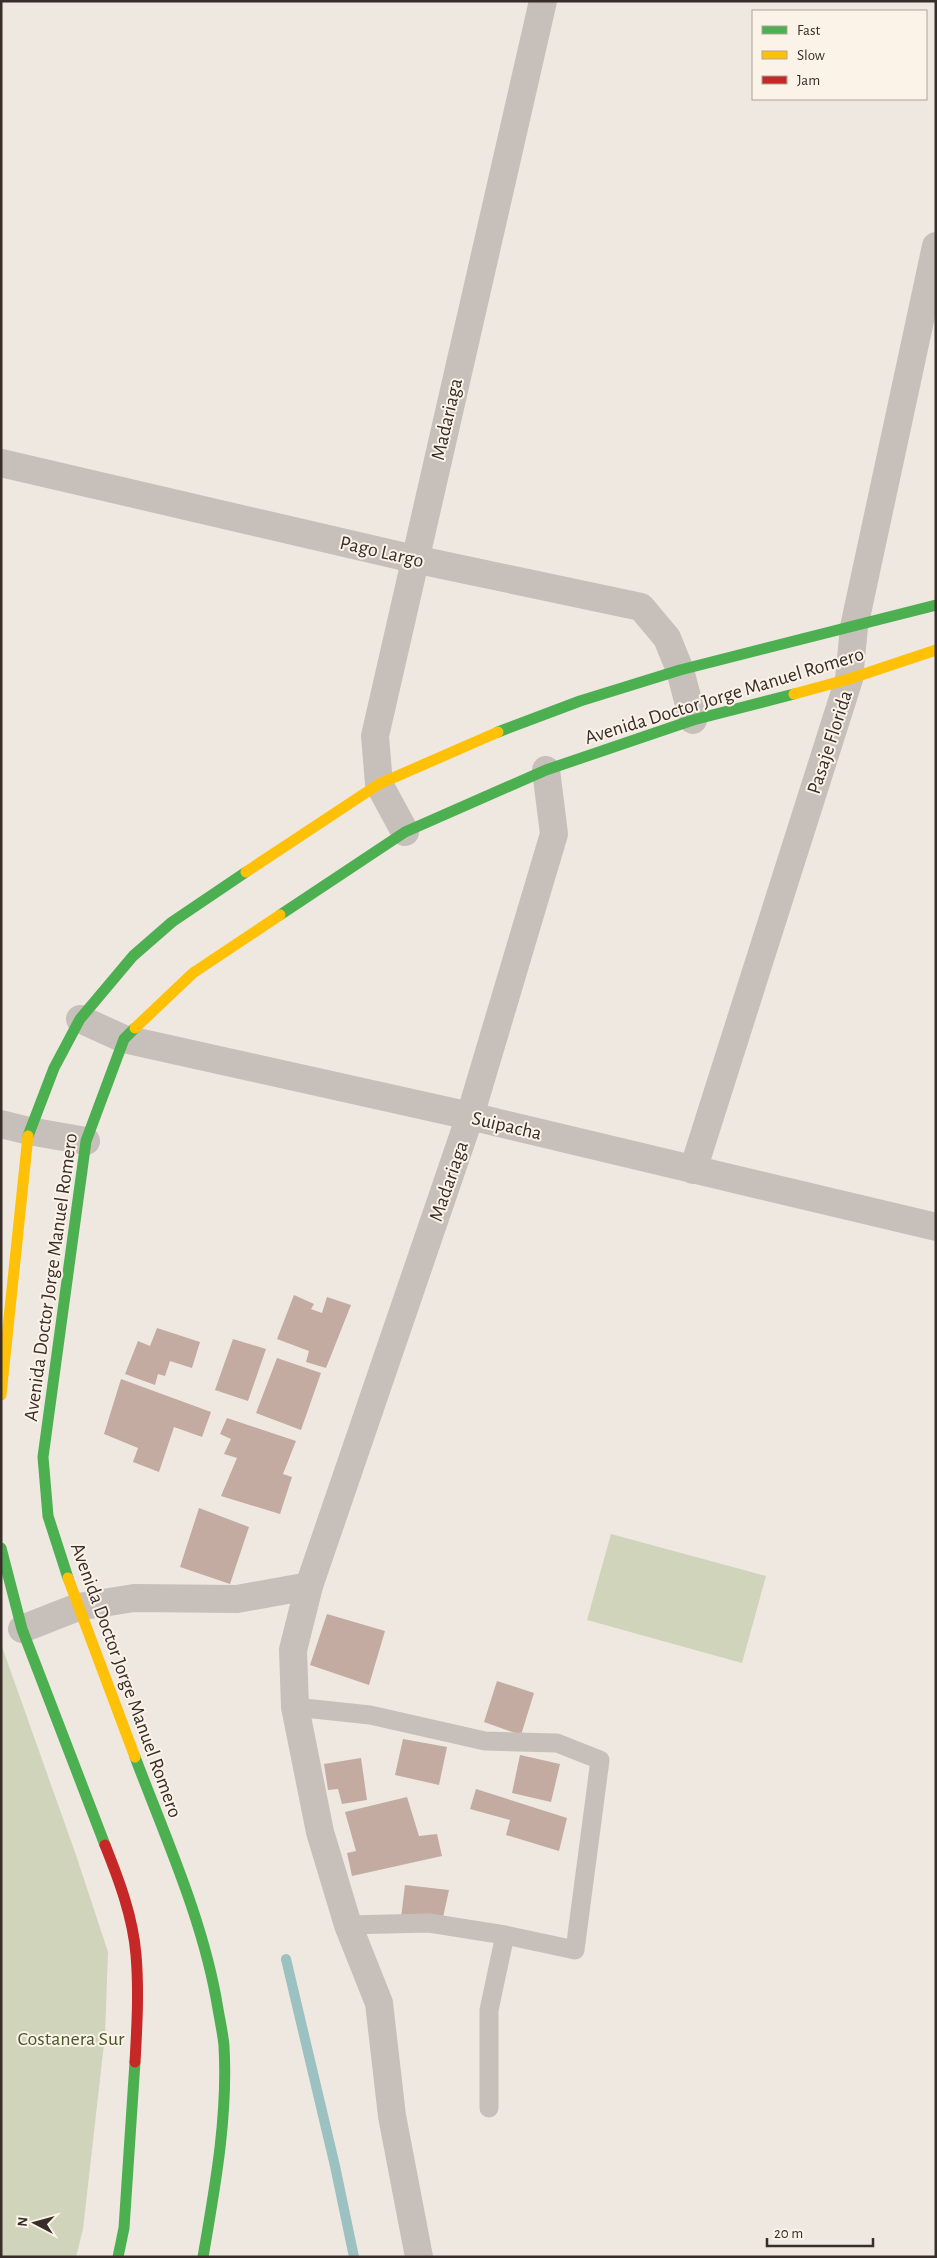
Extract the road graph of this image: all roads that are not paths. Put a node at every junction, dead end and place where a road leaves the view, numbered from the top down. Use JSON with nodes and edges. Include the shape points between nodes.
{"nodes":[{"id":1,"x":543,"y":1,"type":"edge"},
{"id":2,"x":936,"y":246,"type":"edge"},
{"id":3,"x":1,"y":463,"type":"edge"},
{"id":4,"x":414,"y":559,"type":"junction"},
{"id":5,"x":936,"y":605,"type":"edge"},
{"id":6,"x":854,"y":627,"type":"junction"},
{"id":7,"x":936,"y":650,"type":"edge"},
{"id":8,"x":680,"y":670,"type":"junction"},
{"id":9,"x":849,"y":679,"type":"junction"},
{"id":10,"x":693,"y":720,"type":"junction"},
{"id":11,"x":546,"y":770,"type":"junction"},
{"id":12,"x":379,"y":784,"type":"junction"},
{"id":13,"x":405,"y":832,"type":"junction"},
{"id":14,"x":80,"y":1019,"type":"junction"},
{"id":15,"x":124,"y":1039,"type":"junction"},
{"id":16,"x":470,"y":1116,"type":"junction"},
{"id":17,"x":1,"y":1124,"type":"edge"},
{"id":18,"x":28,"y":1131,"type":"junction"},
{"id":19,"x":86,"y":1141,"type":"junction"},
{"id":20,"x":693,"y":1170,"type":"junction"},
{"id":21,"x":936,"y":1227,"type":"edge"},
{"id":22,"x":1,"y":1395,"type":"edge"},
{"id":23,"x":1,"y":1548,"type":"edge"},
{"id":24,"x":309,"y":1586,"type":"junction"},
{"id":25,"x":78,"y":1607,"type":"junction"},
{"id":26,"x":22,"y":1629,"type":"junction"},
{"id":27,"x":295,"y":1707,"type":"junction"},
{"id":28,"x":348,"y":1925,"type":"junction"},
{"id":29,"x":505,"y":1935,"type":"junction"},
{"id":30,"x":489,"y":2108,"type":"dead end"},
{"id":31,"x":118,"y":2257,"type":"edge"},
{"id":32,"x":203,"y":2257,"type":"edge"},
{"id":33,"x":419,"y":2257,"type":"edge"}],
"edges":[{"from":1,"to":4,"type":"street","name":"Madariaga"},
{"from":2,"to":6,"type":"street","name":"Pasaje Florida"},
{"from":3,"to":4,"type":"street","name":"Pago Largo"},
{"from":4,"to":8,"type":"street","name":"Pago Largo","via":[[640,607],[667,638]]},
{"from":4,"to":12,"type":"street","name":"Madariaga","via":[[374,736]]},
{"from":5,"to":6,"type":"main road","name":"Avenida Doctor Jorge Manuel Romero"},
{"from":6,"to":8,"type":"main road","name":"Avenida Doctor Jorge Manuel Romero"},
{"from":6,"to":9,"type":"street","name":"Pasaje Florida"},
{"from":7,"to":9,"type":"main road","name":"Avenida Doctor Jorge Manuel Romero"},
{"from":8,"to":10,"type":"street","name":"Pago Largo"},
{"from":8,"to":12,"type":"main road","name":"Avenida Doctor Jorge Manuel Romero","via":[[580,701],[470,743]]},
{"from":9,"to":10,"type":"main road","name":"Avenida Doctor Jorge Manuel Romero"},
{"from":9,"to":20,"type":"street","name":"Pasaje Florida"},
{"from":10,"to":11,"type":"main road","name":"Avenida Doctor Jorge Manuel Romero"},
{"from":11,"to":13,"type":"main road","name":"Avenida Doctor Jorge Manuel Romero"},
{"from":11,"to":16,"type":"street","name":"Madariaga","via":[[554,834]]},
{"from":12,"to":13,"type":"street","name":"Madariaga"},
{"from":12,"to":14,"type":"main road","name":"Avenida Doctor Jorge Manuel Romero","via":[[172,922],[133,956]]},
{"from":13,"to":15,"type":"main road","name":"Avenida Doctor Jorge Manuel Romero","via":[[193,973]]},
{"from":14,"to":15,"type":"street","name":"Suipacha"},
{"from":14,"to":18,"type":"main road","name":"Avenida Doctor Jorge Manuel Romero","via":[[54,1068]]},
{"from":15,"to":16,"type":"street","name":"Suipacha"},
{"from":15,"to":19,"type":"main road","name":"Avenida Doctor Jorge Manuel Romero"},
{"from":16,"to":20,"type":"street","name":"Suipacha"},
{"from":16,"to":24,"type":"street","name":"Madariaga"},
{"from":17,"to":18,"type":"street"},
{"from":18,"to":19,"type":"street"},
{"from":18,"to":22,"type":"main road","name":"Avenida Doctor Jorge Manuel Romero"},
{"from":19,"to":25,"type":"main road","name":"Avenida Doctor Jorge Manuel Romero","via":[[43,1457],[48,1516]]},
{"from":20,"to":21,"type":"street","name":"Suipacha"},
{"from":23,"to":26,"type":"main road"},
{"from":24,"to":25,"type":"street","via":[[236,1599],[134,1598]]},
{"from":24,"to":27,"type":"street","name":"Madariaga","via":[[293,1650]]},
{"from":25,"to":26,"type":"street"},
{"from":25,"to":32,"type":"main road","name":"Avenida Doctor Jorge Manuel Romero","via":[[185,1889],[212,1971],[224,2045],[224,2114]]},
{"from":26,"to":31,"type":"main road","via":[[122,1891],[136,1954],[137,2030],[124,2228]]},
{"from":27,"to":28,"type":"street","name":"Madariaga","via":[[320,1832]]},
{"from":27,"to":29,"type":"lane","via":[[370,1715],[485,1741],[557,1743],[600,1760],[575,1950]]},
{"from":28,"to":29,"type":"lane","via":[[430,1923]]},
{"from":28,"to":33,"type":"street","name":"Madariaga","via":[[379,2003],[392,2116]]},
{"from":29,"to":30,"type":"lane","via":[[489,2010]]}]}
